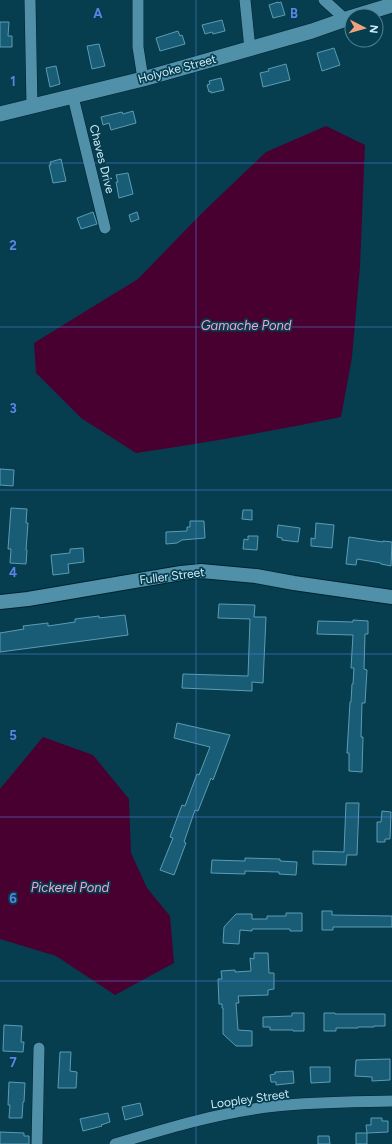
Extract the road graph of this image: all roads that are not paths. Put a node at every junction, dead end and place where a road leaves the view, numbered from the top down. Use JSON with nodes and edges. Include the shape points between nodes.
{"nodes":[{"id":1,"x":30,"y":0,"type":"edge"},
{"id":2,"x":138,"y":0,"type":"edge"},
{"id":3,"x":245,"y":0,"type":"edge"},
{"id":4,"x":324,"y":0,"type":"edge"},
{"id":5,"x":392,"y":5,"type":"edge"},
{"id":6,"x":382,"y":8,"type":"edge"},
{"id":7,"x":344,"y":13,"type":"edge"},
{"id":8,"x":344,"y":20,"type":"edge"},
{"id":9,"x":250,"y":49,"type":"junction"},
{"id":10,"x":143,"y":79,"type":"junction"},
{"id":11,"x":73,"y":97,"type":"junction"},
{"id":12,"x":32,"y":106,"type":"junction"},
{"id":13,"x":0,"y":114,"type":"edge"},
{"id":14,"x":106,"y":228,"type":"dead end"},
{"id":15,"x":392,"y":597,"type":"edge"},
{"id":16,"x":0,"y":602,"type":"edge"},
{"id":17,"x":39,"y":1048,"type":"dead end"},
{"id":18,"x":392,"y":1101,"type":"edge"},
{"id":19,"x":37,"y":1144,"type":"edge"},
{"id":20,"x":115,"y":1144,"type":"edge"}],
"edges":[{"from":1,"to":12,"type":"street"},
{"from":2,"to":10,"type":"street","via":[[138,48]]},
{"from":3,"to":9,"type":"street"},
{"from":4,"to":7,"type":"street"},
{"from":5,"to":6,"type":"main road","name":"Holyoke Street"},
{"from":8,"to":9,"type":"main road","name":"Holyoke Street"},
{"from":9,"to":10,"type":"main road","name":"Holyoke Street"},
{"from":10,"to":11,"type":"main road","name":"Holyoke Street"},
{"from":11,"to":12,"type":"main road","name":"Holyoke Street"},
{"from":11,"to":14,"type":"street","name":"Chaves Drive"},
{"from":12,"to":13,"type":"main road","name":"Holyoke Street"},
{"from":15,"to":16,"type":"street","name":"Fuller Street","via":[[256,576],[201,571]]},
{"from":17,"to":19,"type":"street"},
{"from":18,"to":20,"type":"street","name":"Loopley Street","via":[[276,1106],[200,1119]]}]}
